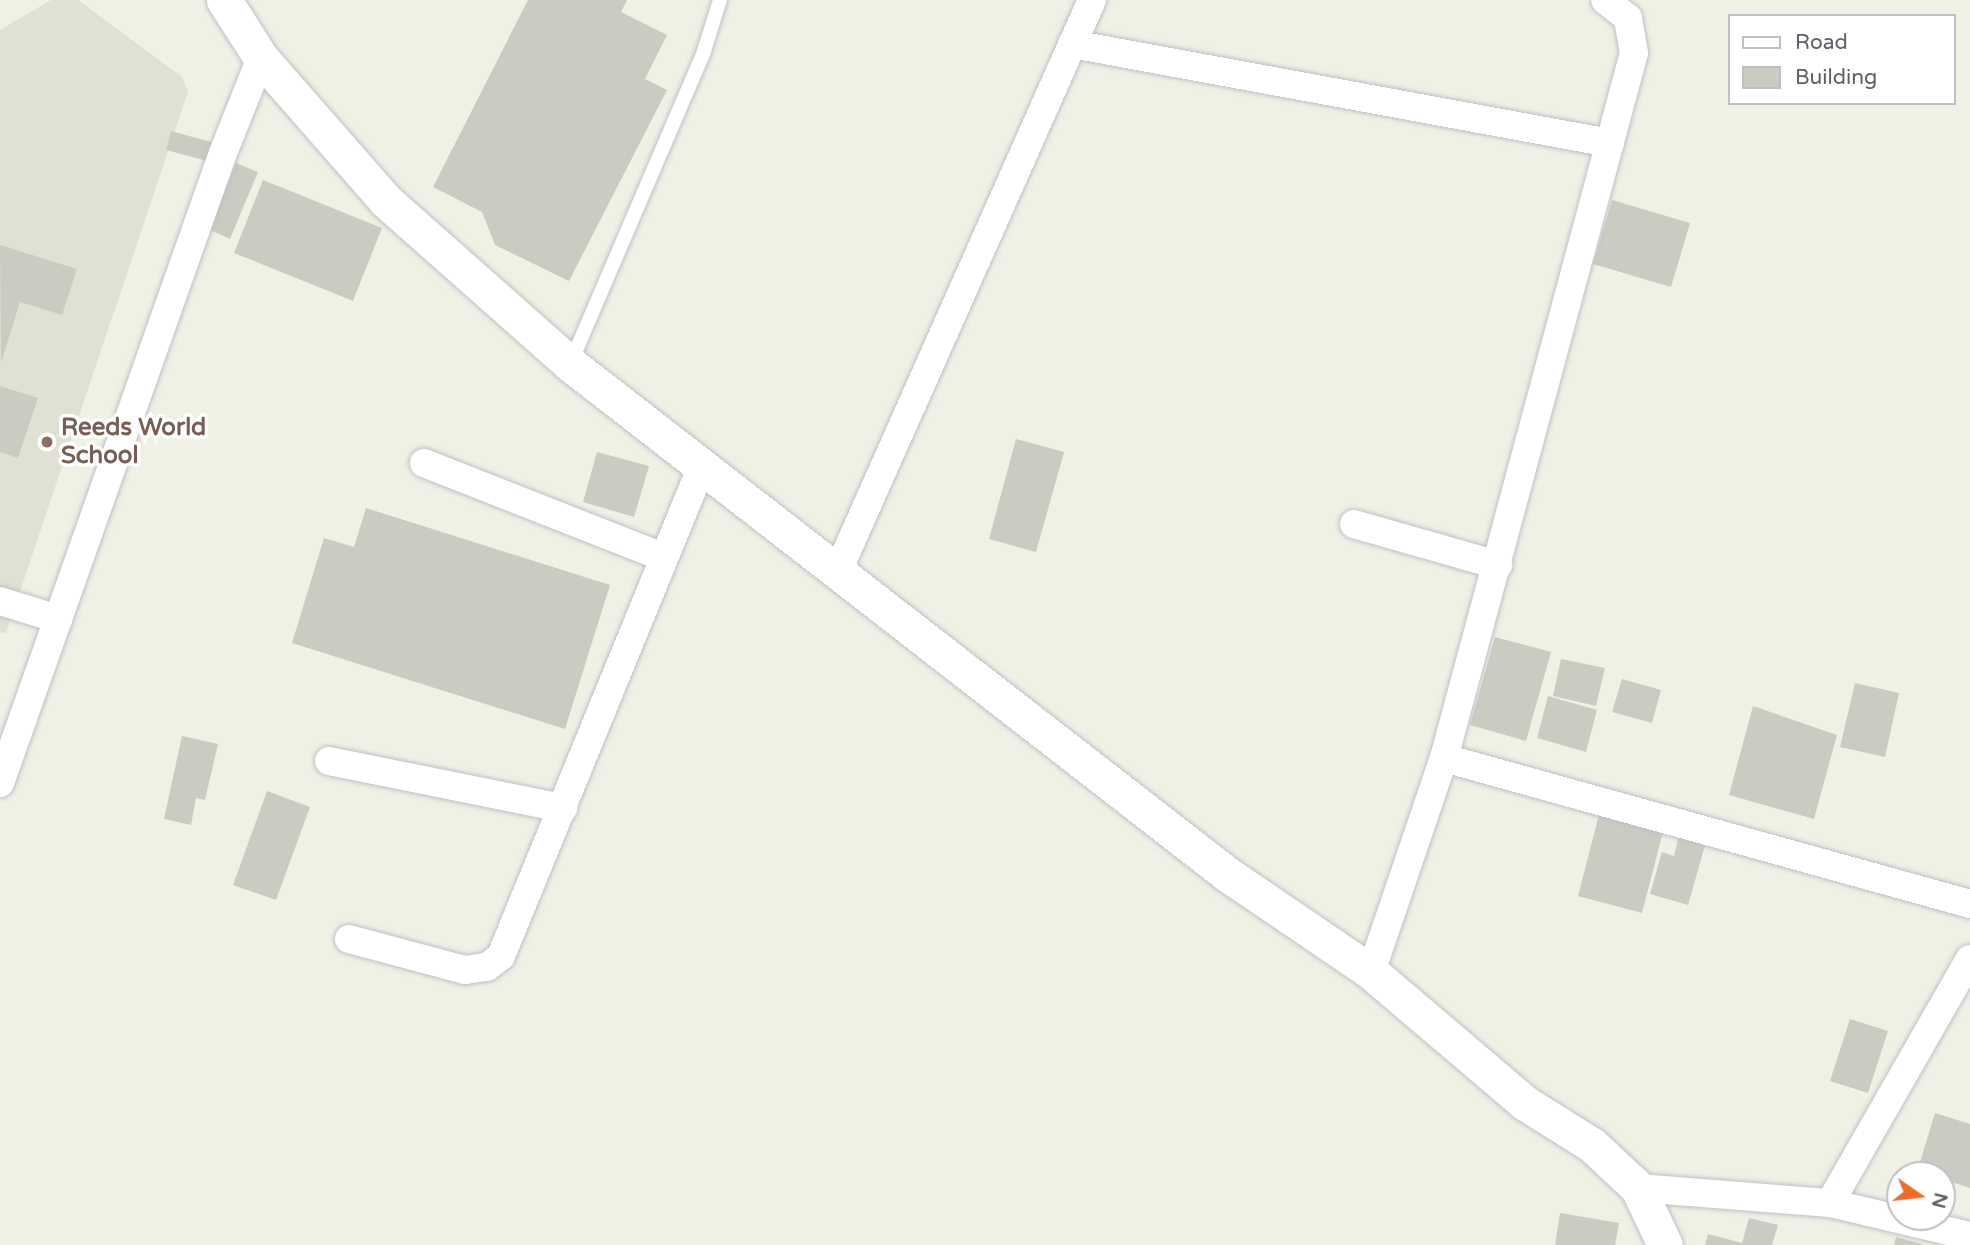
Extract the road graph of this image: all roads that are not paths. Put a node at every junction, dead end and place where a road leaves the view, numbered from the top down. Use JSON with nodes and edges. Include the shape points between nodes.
{"nodes":[{"id":1,"x":224,"y":0,"type":"edge"},
{"id":2,"x":720,"y":0,"type":"edge"},
{"id":3,"x":1092,"y":0,"type":"edge"},
{"id":4,"x":1605,"y":0,"type":"edge"},
{"id":5,"x":1072,"y":44,"type":"junction"},
{"id":6,"x":261,"y":58,"type":"junction"},
{"id":7,"x":1610,"y":143,"type":"junction"},
{"id":8,"x":570,"y":364,"type":"junction"},
{"id":9,"x":424,"y":463,"type":"dead end"},
{"id":10,"x":702,"y":466,"type":"junction"},
{"id":11,"x":1354,"y":524,"type":"dead end"},
{"id":12,"x":663,"y":556,"type":"junction"},
{"id":13,"x":1498,"y":565,"type":"junction"},
{"id":14,"x":837,"y":573,"type":"junction"},
{"id":15,"x":0,"y":601,"type":"edge"},
{"id":16,"x":58,"y":619,"type":"junction"},
{"id":17,"x":1444,"y":758,"type":"junction"},
{"id":18,"x":329,"y":761,"type":"dead end"},
{"id":19,"x":0,"y":783,"type":"edge"},
{"id":20,"x":562,"y":808,"type":"junction"},
{"id":21,"x":1970,"y":904,"type":"edge"},
{"id":22,"x":349,"y":939,"type":"dead end"},
{"id":23,"x":1970,"y":958,"type":"edge"},
{"id":24,"x":1371,"y":972,"type":"junction"},
{"id":25,"x":1638,"y":1188,"type":"junction"},
{"id":26,"x":1830,"y":1203,"type":"junction"},
{"id":27,"x":1970,"y":1236,"type":"edge"},
{"id":28,"x":1665,"y":1245,"type":"edge"}],
"edges":[{"from":1,"to":6,"type":"street"},
{"from":2,"to":8,"type":"lane","via":[[704,51]]},
{"from":3,"to":5,"type":"street"},
{"from":4,"to":7,"type":"street","via":[[1628,18],[1634,53]]},
{"from":5,"to":7,"type":"street"},
{"from":5,"to":14,"type":"street"},
{"from":6,"to":8,"type":"street","via":[[386,201]]},
{"from":6,"to":16,"type":"street"},
{"from":7,"to":13,"type":"street"},
{"from":8,"to":10,"type":"street"},
{"from":9,"to":12,"type":"street"},
{"from":10,"to":12,"type":"street"},
{"from":10,"to":14,"type":"street"},
{"from":11,"to":13,"type":"street"},
{"from":12,"to":20,"type":"street"},
{"from":13,"to":17,"type":"street"},
{"from":14,"to":24,"type":"street","via":[[1227,874]]},
{"from":15,"to":16,"type":"street"},
{"from":16,"to":19,"type":"street"},
{"from":17,"to":21,"type":"street"},
{"from":17,"to":24,"type":"street"},
{"from":18,"to":20,"type":"street"},
{"from":20,"to":22,"type":"street","via":[[501,956],[487,967],[465,970]]},
{"from":23,"to":26,"type":"street"},
{"from":24,"to":25,"type":"street","via":[[1525,1103],[1591,1145]]},
{"from":25,"to":26,"type":"street"},
{"from":25,"to":28,"type":"street"},
{"from":26,"to":27,"type":"street"}]}
